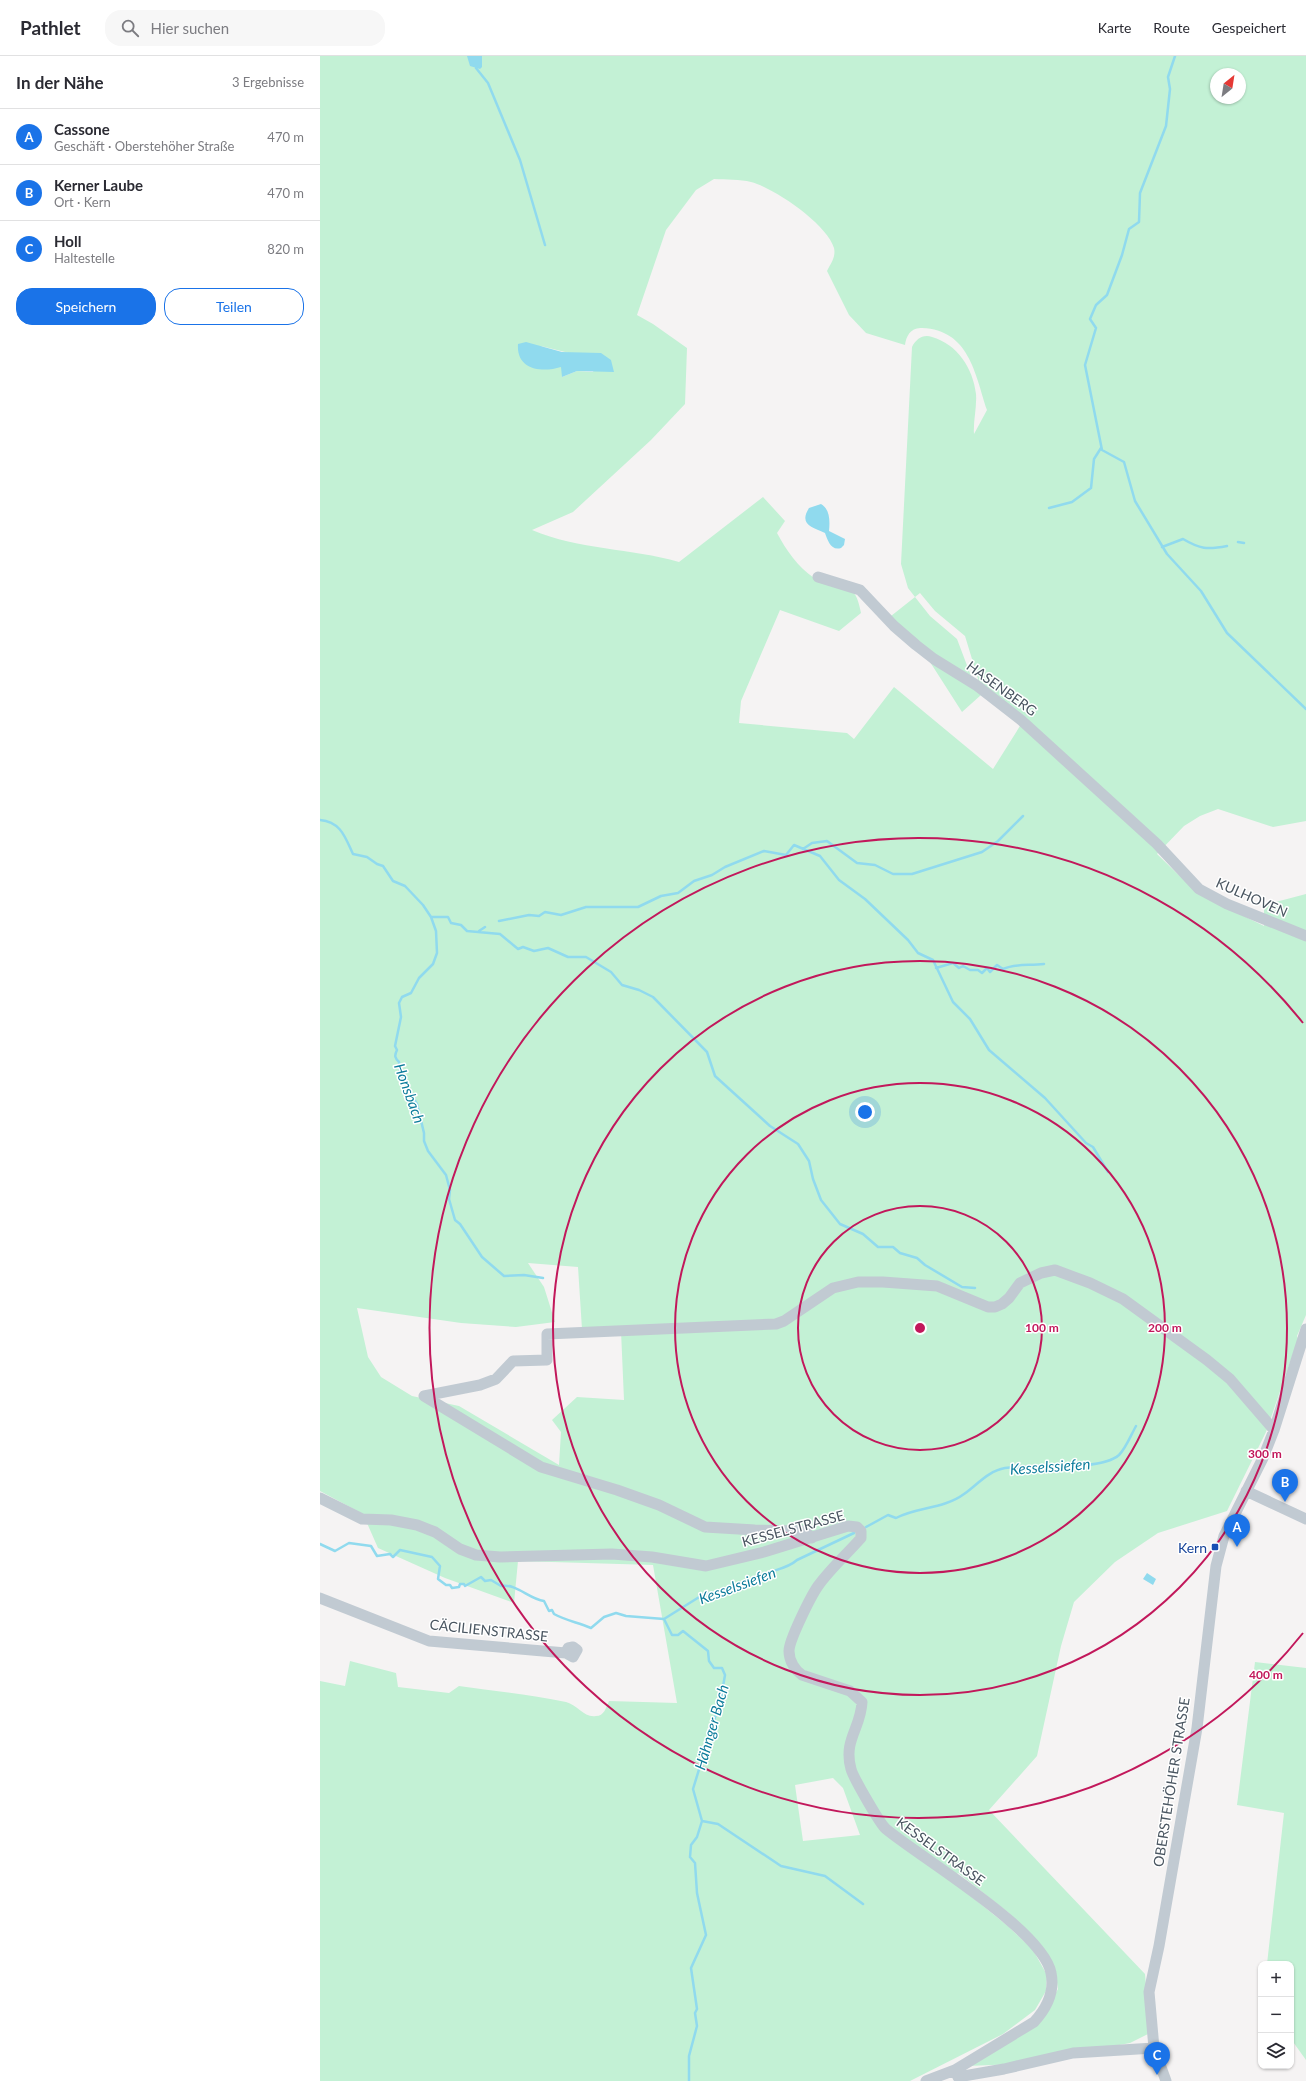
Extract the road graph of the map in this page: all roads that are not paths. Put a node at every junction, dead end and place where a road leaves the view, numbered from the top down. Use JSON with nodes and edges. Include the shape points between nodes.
{"nodes":[{"id":1,"x":818,"y":577,"type":"dead end"},
{"id":2,"x":1157,"y":844,"type":"joint"},
{"id":3,"x":1306,"y":936,"type":"edge"},
{"id":4,"x":1306,"y":1329,"type":"edge"},
{"id":5,"x":1274,"y":1430,"type":"junction"},
{"id":6,"x":1246,"y":1491,"type":"junction"},
{"id":7,"x":320,"y":1498,"type":"edge"},
{"id":8,"x":1306,"y":1519,"type":"edge"},
{"id":9,"x":812,"y":1538,"type":"junction"},
{"id":10,"x":320,"y":1598,"type":"edge"},
{"id":11,"x":566,"y":1653,"type":"dead end"},
{"id":12,"x":1154,"y":2048,"type":"junction"},
{"id":13,"x":955,"y":2070,"type":"junction"},
{"id":14,"x":926,"y":2081,"type":"edge"},
{"id":15,"x":1166,"y":2081,"type":"edge"}],
"edges":[{"from":1,"to":2,"type":"street","name":"HASENBERG","via":[[860,590],[916,645],[976,685],[1039,734]]},
{"from":2,"to":3,"type":"street","name":"KULHOVEN","via":[[1211,897]]},
{"from":4,"to":5,"type":"street","name":"OBERSTEHÖHER STRASSE"},
{"from":5,"to":6,"type":"street","name":"OBERSTEHÖHER STRASSE"},
{"from":5,"to":9,"type":"street","via":[[1230,1379],[1207,1360],[1123,1299],[1056,1270],[1026,1279],[1009,1298],[994,1307],[988,1307],[937,1286],[858,1282],[834,1288],[776,1324],[547,1334],[547,1360],[513,1361],[491,1381],[424,1396],[541,1468],[660,1505],[705,1527],[804,1531]]},
{"from":6,"to":8,"type":"street"},
{"from":6,"to":12,"type":"street","name":"OBERSTEHÖHER STRASSE","via":[[1224,1536],[1216,1566],[1197,1728],[1149,1992]]},
{"from":7,"to":9,"type":"street","name":"KESSELSTRASSE","via":[[362,1518],[417,1525],[435,1532],[460,1549],[476,1555],[500,1558],[612,1554],[652,1556],[706,1566]]},
{"from":9,"to":13,"type":"street","name":"KESSELSTRASSE","via":[[848,1526],[857,1527],[861,1534],[861,1538],[818,1587],[789,1650],[793,1666],[802,1675],[850,1691],[862,1702],[862,1713],[848,1748],[851,1770],[884,1828],[934,1862],[1011,1923],[1037,1947],[1051,1972],[1050,1997],[1044,2011],[1034,2022]]},
{"from":10,"to":11,"type":"street","name":"CÄCILIENSTRASSE","via":[[429,1641]]},
{"from":12,"to":13,"type":"street","via":[[1073,2053],[958,2077]]},
{"from":12,"to":15,"type":"street","name":"OBERSTEHÖHER STRASSE"},
{"from":13,"to":14,"type":"street"}]}
